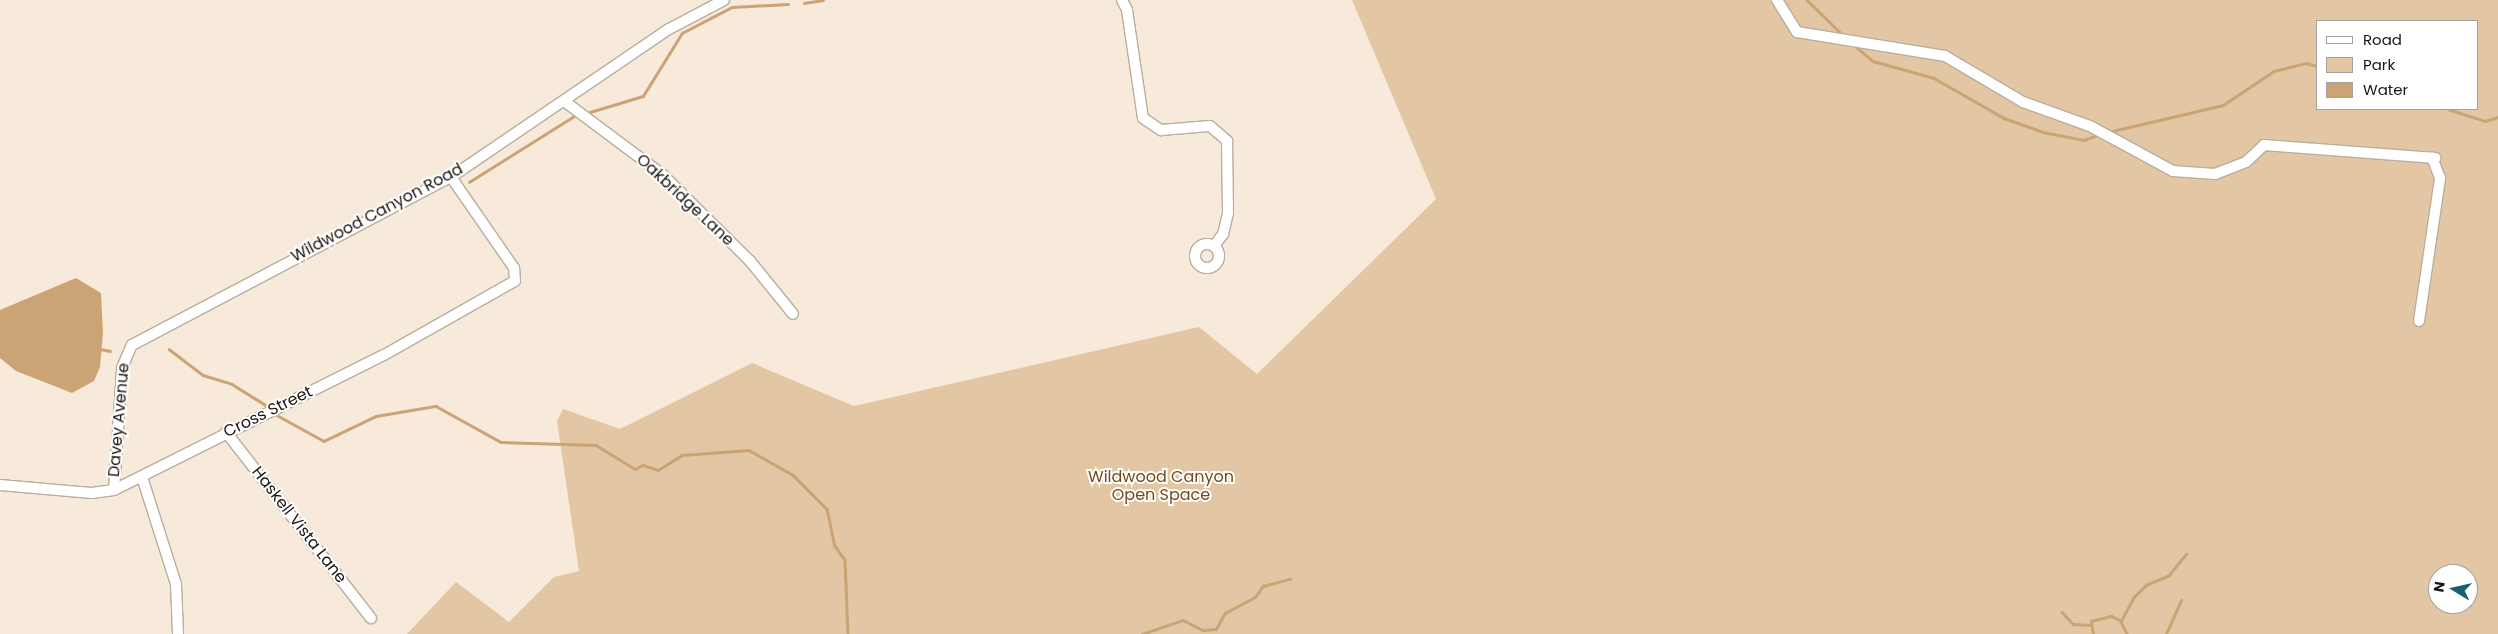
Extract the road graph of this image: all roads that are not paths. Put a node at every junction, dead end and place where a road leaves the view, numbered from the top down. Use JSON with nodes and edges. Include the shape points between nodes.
{"nodes":[{"id":1,"x":724,"y":0,"type":"edge"},
{"id":2,"x":1122,"y":0,"type":"edge"},
{"id":3,"x":1777,"y":0,"type":"edge"},
{"id":4,"x":564,"y":101,"type":"junction"},
{"id":5,"x":451,"y":177,"type":"junction"},
{"id":6,"x":1214,"y":246,"type":"dead end"},
{"id":7,"x":793,"y":314,"type":"dead end"},
{"id":8,"x":2420,"y":321,"type":"dead end"},
{"id":9,"x":127,"y":352,"type":"joint"},
{"id":10,"x":226,"y":432,"type":"junction"},
{"id":11,"x":142,"y":477,"type":"junction"},
{"id":12,"x":0,"y":485,"type":"edge"},
{"id":13,"x":114,"y":490,"type":"junction"},
{"id":14,"x":371,"y":618,"type":"dead end"},
{"id":15,"x":178,"y":634,"type":"edge"}],
"edges":[{"from":1,"to":4,"type":"street","name":"Wildwood Canyon Road","via":[[669,29]]},
{"from":2,"to":6,"type":"street","via":[[1127,10],[1143,118],[1161,130],[1210,126],[1227,141],[1228,213],[1223,234]]},
{"from":3,"to":8,"type":"street","via":[[1797,32],[1946,56],[2023,102],[2096,130],[2188,175],[2216,174],[2246,162],[2264,144],[2434,157],[2440,178]]},
{"from":4,"to":5,"type":"street","name":"Wildwood Canyon Road"},
{"from":4,"to":7,"type":"street","name":"Oakbridge Lane","via":[[663,175],[750,261]]},
{"from":5,"to":9,"type":"street","name":"Wildwood Canyon Road","via":[[142,338]]},
{"from":5,"to":10,"type":"street","name":"Cross Street","via":[[517,274],[515,281],[384,355]]},
{"from":9,"to":13,"type":"street","name":"Davey Avenue"},
{"from":10,"to":11,"type":"street","name":"Cross Street"},
{"from":10,"to":14,"type":"street","name":"Haskell Vista Lane"},
{"from":11,"to":13,"type":"street","name":"Cross Street"},
{"from":11,"to":15,"type":"street","via":[[176,584]]},
{"from":12,"to":13,"type":"street","name":"Cross Street","via":[[92,493]]}]}
